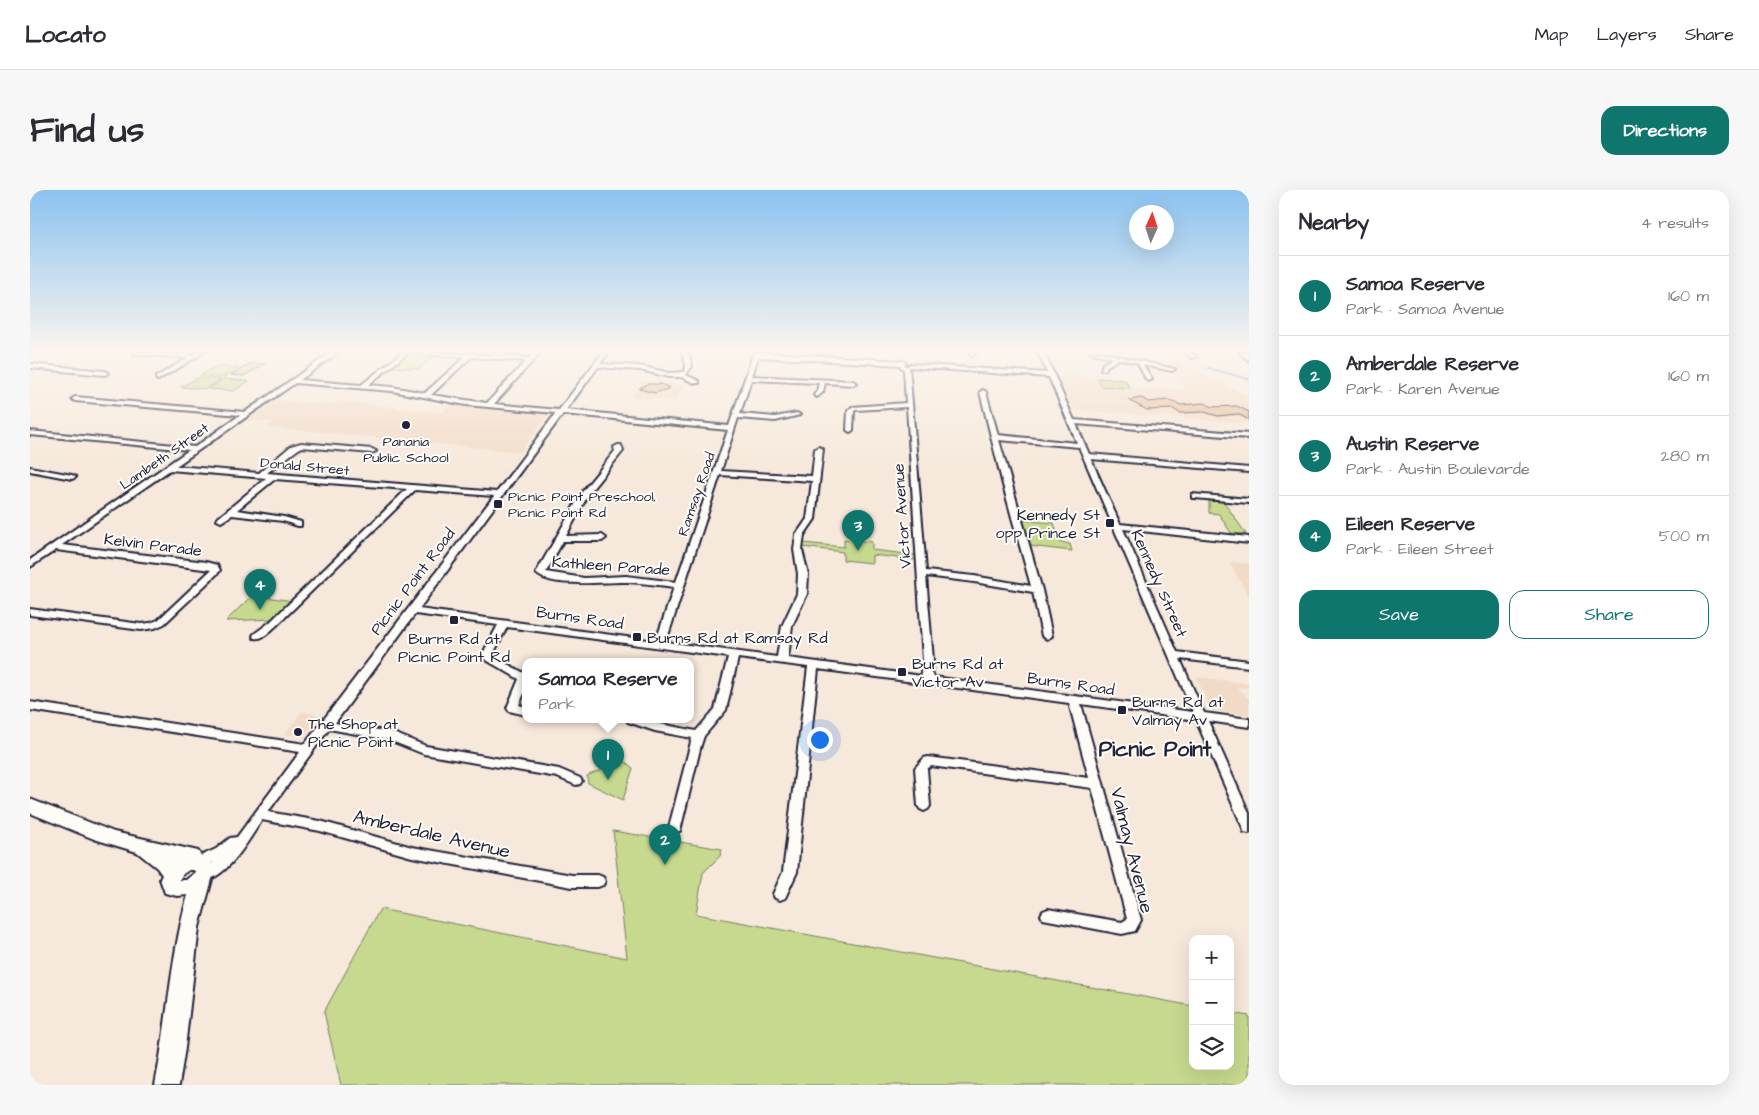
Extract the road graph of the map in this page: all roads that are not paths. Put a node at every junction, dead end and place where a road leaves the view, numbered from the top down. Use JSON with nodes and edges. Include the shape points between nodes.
{"nodes":[{"id":1,"x":275,"y":394,"type":"edge"},
{"id":2,"x":415,"y":394,"type":"edge"},
{"id":3,"x":428,"y":394,"type":"edge"},
{"id":4,"x":499,"y":394,"type":"edge"},
{"id":5,"x":575,"y":394,"type":"edge"},
{"id":6,"x":744,"y":394,"type":"edge"},
{"id":7,"x":908,"y":394,"type":"edge"},
{"id":8,"x":983,"y":394,"type":"edge"},
{"id":9,"x":1059,"y":394,"type":"edge"},
{"id":10,"x":426,"y":396,"type":"junction"},
{"id":11,"x":75,"y":399,"type":"dead end"},
{"id":12,"x":909,"y":404,"type":"junction"},
{"id":13,"x":489,"y":405,"type":"junction"},
{"id":14,"x":561,"y":412,"type":"junction"},
{"id":15,"x":246,"y":414,"type":"junction"},
{"id":16,"x":797,"y":415,"type":"dead end"},
{"id":17,"x":736,"y":416,"type":"junction"},
{"id":18,"x":1071,"y":422,"type":"junction"},
{"id":19,"x":732,"y":428,"type":"junction"},
{"id":20,"x":850,"y":430,"type":"dead end"},
{"id":21,"x":30,"y":433,"type":"edge"},
{"id":22,"x":1249,"y":436,"type":"edge"},
{"id":23,"x":994,"y":437,"type":"junction"},
{"id":24,"x":1081,"y":445,"type":"junction"},
{"id":25,"x":618,"y":447,"type":"dead end"},
{"id":26,"x":197,"y":449,"type":"junction"},
{"id":27,"x":820,"y":450,"type":"dead end"},
{"id":28,"x":372,"y":451,"type":"dead end"},
{"id":29,"x":1086,"y":456,"type":"junction"},
{"id":30,"x":169,"y":468,"type":"junction"},
{"id":31,"x":30,"y":469,"type":"edge"},
{"id":32,"x":1249,"y":470,"type":"edge"},
{"id":33,"x":717,"y":473,"type":"junction"},
{"id":34,"x":261,"y":475,"type":"junction"},
{"id":35,"x":273,"y":476,"type":"junction"},
{"id":36,"x":72,"y":477,"type":"dead end"},
{"id":37,"x":816,"y":478,"type":"junction"},
{"id":38,"x":413,"y":487,"type":"junction"},
{"id":39,"x":499,"y":494,"type":"junction"},
{"id":40,"x":1195,"y":496,"type":"dead end"},
{"id":41,"x":1249,"y":501,"type":"edge"},
{"id":42,"x":230,"y":512,"type":"junction"},
{"id":43,"x":221,"y":520,"type":"dead end"},
{"id":44,"x":298,"y":524,"type":"dead end"},
{"id":45,"x":1117,"y":526,"type":"junction"},
{"id":46,"x":602,"y":538,"type":"dead end"},
{"id":47,"x":559,"y":539,"type":"junction"},
{"id":48,"x":1249,"y":539,"type":"edge"},
{"id":49,"x":54,"y":547,"type":"junction"},
{"id":50,"x":30,"y":564,"type":"edge"},
{"id":51,"x":922,"y":573,"type":"junction"},
{"id":52,"x":679,"y":585,"type":"junction"},
{"id":53,"x":1037,"y":590,"type":"junction"},
{"id":54,"x":412,"y":611,"type":"junction"},
{"id":55,"x":30,"y":612,"type":"edge"},
{"id":56,"x":504,"y":623,"type":"junction"},
{"id":57,"x":258,"y":636,"type":"dead end"},
{"id":58,"x":1047,"y":636,"type":"dead end"},
{"id":59,"x":660,"y":644,"type":"junction"},
{"id":60,"x":734,"y":654,"type":"junction"},
{"id":61,"x":1174,"y":655,"type":"junction"},
{"id":62,"x":782,"y":661,"type":"junction"},
{"id":63,"x":1249,"y":664,"type":"edge"},
{"id":64,"x":813,"y":665,"type":"junction"},
{"id":65,"x":522,"y":676,"type":"edge"},
{"id":66,"x":930,"y":680,"type":"junction"},
{"id":67,"x":522,"y":685,"type":"edge"},
{"id":68,"x":1074,"y":700,"type":"junction"},
{"id":69,"x":30,"y":706,"type":"edge"},
{"id":70,"x":522,"y":710,"type":"edge"},
{"id":71,"x":1200,"y":717,"type":"junction"},
{"id":72,"x":645,"y":723,"type":"edge"},
{"id":73,"x":1249,"y":723,"type":"edge"},
{"id":74,"x":326,"y":725,"type":"junction"},
{"id":75,"x":699,"y":735,"type":"junction"},
{"id":76,"x":309,"y":749,"type":"junction"},
{"id":77,"x":576,"y":780,"type":"dead end"},
{"id":78,"x":1097,"y":784,"type":"junction"},
{"id":79,"x":30,"y":806,"type":"edge"},
{"id":80,"x":924,"y":806,"type":"dead end"},
{"id":81,"x":259,"y":815,"type":"junction"},
{"id":82,"x":675,"y":827,"type":"dead end"},
{"id":83,"x":1249,"y":828,"type":"edge"},
{"id":84,"x":143,"y":847,"type":"junction"},
{"id":85,"x":200,"y":869,"type":"junction"},
{"id":86,"x":174,"y":881,"type":"junction"},
{"id":87,"x":598,"y":881,"type":"dead end"},
{"id":88,"x":780,"y":894,"type":"dead end"},
{"id":89,"x":1048,"y":915,"type":"dead end"},
{"id":90,"x":189,"y":927,"type":"junction"},
{"id":91,"x":167,"y":1085,"type":"edge"}],
"edges":[{"from":1,"to":15,"type":"street","name":"Lambeth Street"},
{"from":2,"to":10,"type":"street"},
{"from":3,"to":10,"type":"street"},
{"from":4,"to":13,"type":"street"},
{"from":5,"to":14,"type":"street","name":"Picnic Point Road"},
{"from":6,"to":17,"type":"street","name":"Ramsay Road"},
{"from":7,"to":12,"type":"street","name":"Victor Avenue"},
{"from":8,"to":23,"type":"street"},
{"from":9,"to":18,"type":"street","name":"Kennedy Street"},
{"from":10,"to":13,"type":"street"},
{"from":11,"to":15,"type":"street"},
{"from":12,"to":20,"type":"street","via":[[854,408]]},
{"from":12,"to":51,"type":"street","name":"Victor Avenue"},
{"from":13,"to":14,"type":"street"},
{"from":14,"to":19,"type":"street"},
{"from":14,"to":39,"type":"street","name":"Picnic Point Road"},
{"from":15,"to":26,"type":"street","name":"Lambeth Street"},
{"from":16,"to":17,"type":"street","via":[[775,419]]},
{"from":17,"to":19,"type":"street","name":"Ramsay Road"},
{"from":18,"to":22,"type":"street"},
{"from":18,"to":24,"type":"street","name":"Kennedy Street"},
{"from":19,"to":33,"type":"street","name":"Ramsay Road"},
{"from":21,"to":26,"type":"street"},
{"from":23,"to":24,"type":"street"},
{"from":23,"to":53,"type":"street"},
{"from":24,"to":29,"type":"street","name":"Kennedy Street"},
{"from":25,"to":47,"type":"street","name":"Kathleen Parade","via":[[618,453],[589,488]]},
{"from":26,"to":30,"type":"street","name":"Lambeth Street"},
{"from":27,"to":37,"type":"street"},
{"from":28,"to":34,"type":"street","via":[[301,445]]},
{"from":29,"to":32,"type":"street"},
{"from":29,"to":45,"type":"street","name":"Kennedy Street"},
{"from":30,"to":34,"type":"street","name":"Donald Street"},
{"from":30,"to":49,"type":"street","name":"Lambeth Street"},
{"from":31,"to":36,"type":"street"},
{"from":33,"to":37,"type":"street"},
{"from":33,"to":52,"type":"street","name":"Ramsay Road"},
{"from":34,"to":35,"type":"street","name":"Donald Street"},
{"from":35,"to":38,"type":"street","name":"Donald Street"},
{"from":35,"to":42,"type":"street"},
{"from":37,"to":62,"type":"street","via":[[811,520],[800,535],[797,553],[803,574],[802,594],[787,626]]},
{"from":38,"to":39,"type":"street","name":"Donald Street"},
{"from":38,"to":57,"type":"street"},
{"from":39,"to":54,"type":"street","name":"Picnic Point Road"},
{"from":40,"to":41,"type":"street"},
{"from":42,"to":43,"type":"street"},
{"from":42,"to":44,"type":"street"},
{"from":45,"to":48,"type":"street"},
{"from":45,"to":61,"type":"street","name":"Kennedy Street"},
{"from":46,"to":47,"type":"street"},
{"from":47,"to":52,"type":"street","name":"Kathleen Parade","via":[[541,571],[545,576]]},
{"from":49,"to":50,"type":"street","name":"Lambeth Street"},
{"from":49,"to":55,"type":"street","name":"Kelvin Parade","via":[[211,566],[216,570],[164,619],[152,626]]},
{"from":51,"to":53,"type":"street"},
{"from":51,"to":66,"type":"street","name":"Victor Avenue","via":[[928,660],[926,673]]},
{"from":52,"to":59,"type":"street","name":"Ramsay Road"},
{"from":53,"to":58,"type":"street"},
{"from":54,"to":56,"type":"street","name":"Burns Road"},
{"from":54,"to":74,"type":"street","name":"Picnic Point Road"},
{"from":56,"to":59,"type":"street","name":"Burns Road"},
{"from":56,"to":65,"type":"street","via":[[486,657]]},
{"from":59,"to":60,"type":"street","name":"Burns Road"},
{"from":60,"to":62,"type":"street","name":"Burns Road"},
{"from":60,"to":75,"type":"street","via":[[720,710]]},
{"from":61,"to":63,"type":"street"},
{"from":61,"to":71,"type":"street","name":"Kennedy Street"},
{"from":62,"to":64,"type":"street","name":"Burns Road"},
{"from":64,"to":66,"type":"street","name":"Burns Road"},
{"from":64,"to":88,"type":"street","via":[[790,872]]},
{"from":66,"to":68,"type":"street","name":"Burns Road"},
{"from":67,"to":70,"type":"street","via":[[513,705],[513,708]]},
{"from":68,"to":71,"type":"street","name":"Burns Road"},
{"from":68,"to":78,"type":"street","name":"Valmay Avenue"},
{"from":69,"to":76,"type":"street"},
{"from":71,"to":73,"type":"street","name":"Burns Road"},
{"from":71,"to":83,"type":"street","name":"Kennedy Street"},
{"from":72,"to":75,"type":"street"},
{"from":74,"to":76,"type":"street","name":"Picnic Point Road"},
{"from":74,"to":77,"type":"street","via":[[391,736],[424,750],[558,773]]},
{"from":75,"to":82,"type":"street"},
{"from":76,"to":81,"type":"street","name":"Picnic Point Road"},
{"from":78,"to":80,"type":"street","via":[[928,761],[921,768]]},
{"from":78,"to":89,"type":"street","name":"Valmay Avenue","via":[[1133,925],[1122,928]]},
{"from":79,"to":84,"type":"main road"},
{"from":81,"to":85,"type":"street","name":"Picnic Point Road","via":[[229,857],[213,871]]},
{"from":81,"to":87,"type":"street","name":"Amberdale Avenue","via":[[320,826],[412,852],[572,881]]},
{"from":84,"to":85,"type":"main road","via":[[180,851],[192,856]]},
{"from":84,"to":86,"type":"main road","via":[[164,863]]},
{"from":85,"to":86,"type":"main road","via":[[188,888]]},
{"from":85,"to":90,"type":"main road"},
{"from":86,"to":90,"type":"main road","via":[[186,901]]},
{"from":90,"to":91,"type":"main road"}]}
